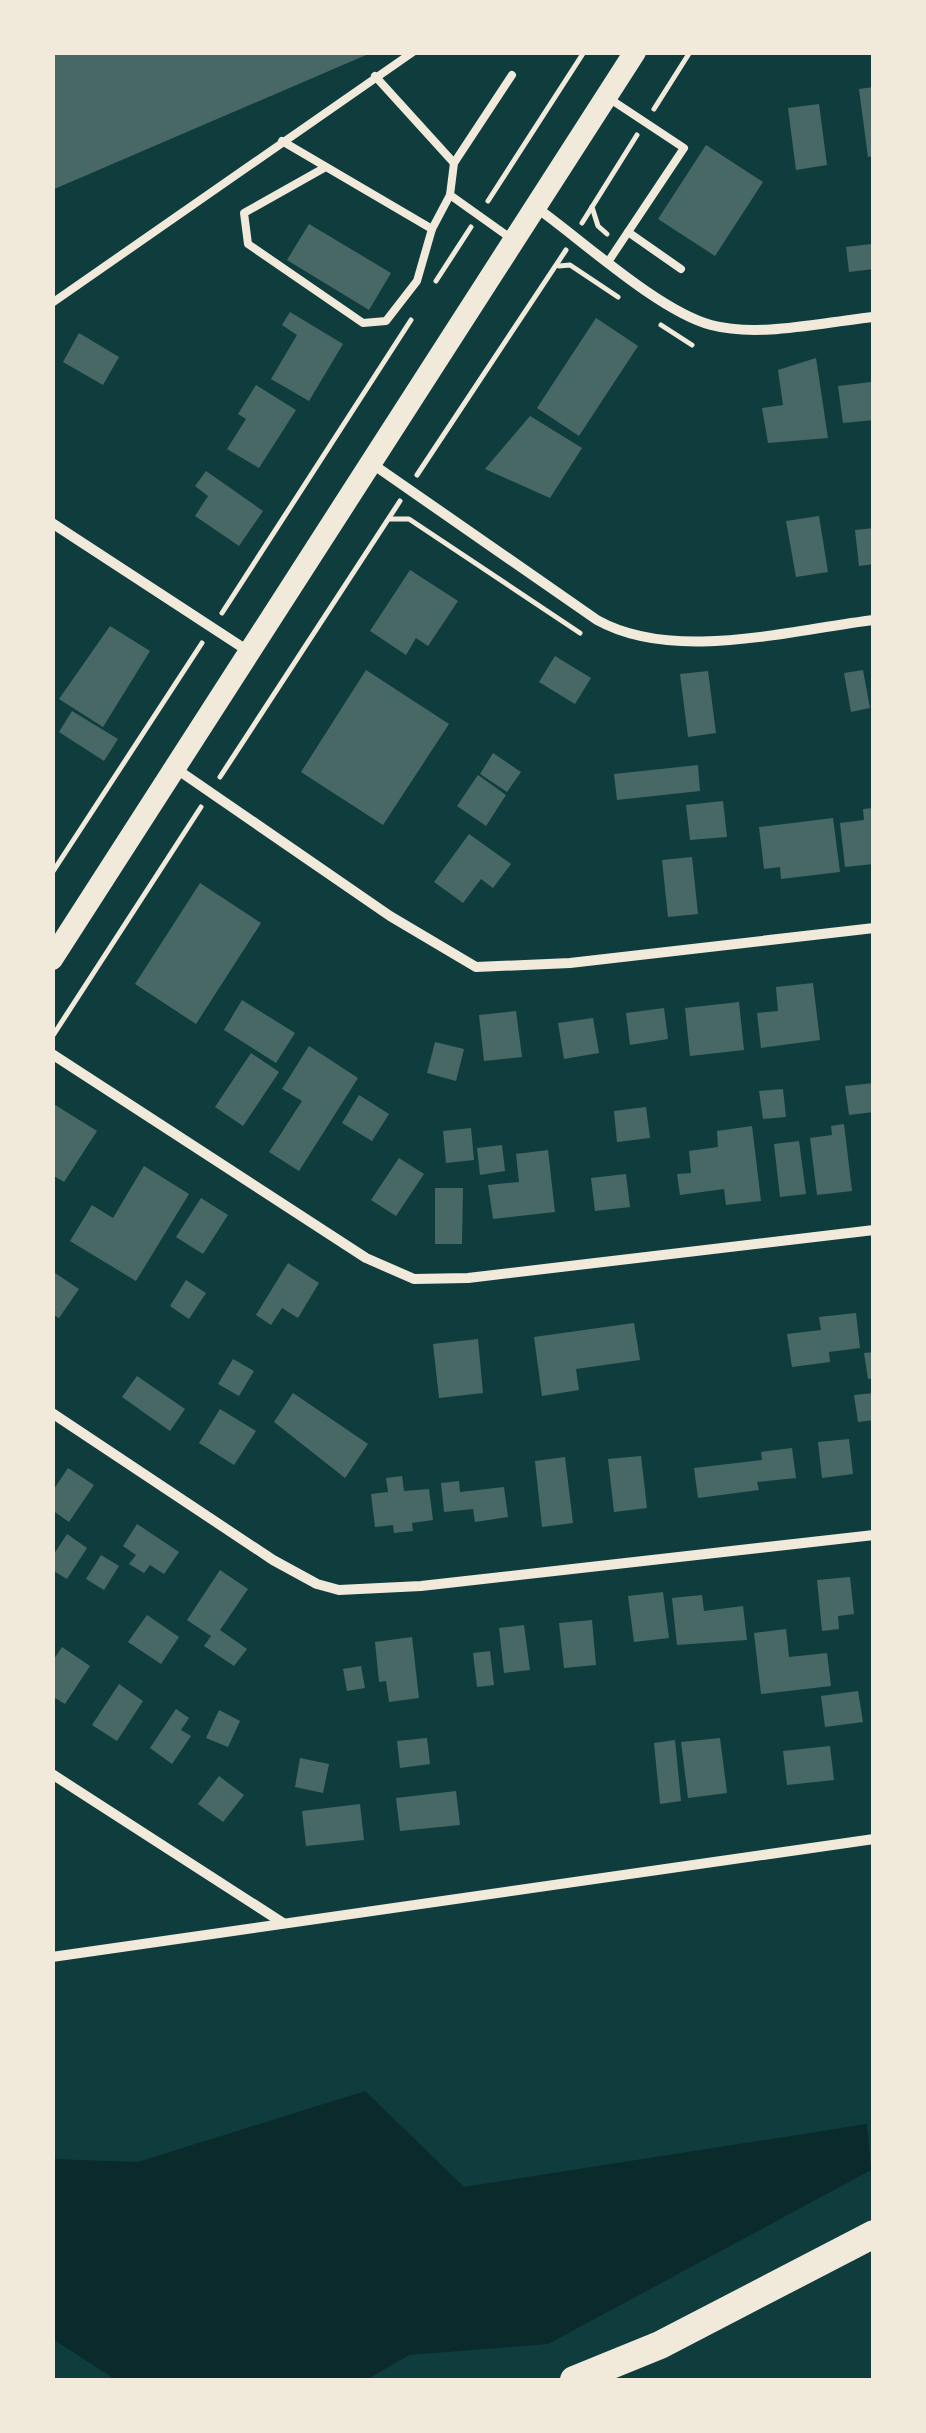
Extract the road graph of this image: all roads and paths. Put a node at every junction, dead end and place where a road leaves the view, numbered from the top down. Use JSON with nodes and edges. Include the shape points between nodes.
{"nodes":[{"id":1,"x":413,"y":52,"type":"edge"},
{"id":2,"x":584,"y":52,"type":"edge"},
{"id":3,"x":635,"y":52,"type":"edge"},
{"id":4,"x":690,"y":52,"type":"edge"},
{"id":5,"x":512,"y":75,"type":"dead end"},
{"id":6,"x":375,"y":76,"type":"junction"},
{"id":7,"x":607,"y":96,"type":"junction"},
{"id":8,"x":645,"y":122,"type":"junction"},
{"id":9,"x":282,"y":141,"type":"junction"},
{"id":10,"x":454,"y":163,"type":"junction"},
{"id":11,"x":324,"y":168,"type":"junction"},
{"id":12,"x":450,"y":195,"type":"junction"},
{"id":13,"x":536,"y":207,"type":"junction"},
{"id":14,"x":479,"y":214,"type":"junction"},
{"id":15,"x":432,"y":229,"type":"junction"},
{"id":16,"x":628,"y":232,"type":"junction"},
{"id":17,"x":575,"y":235,"type":"junction"},
{"id":18,"x":514,"y":240,"type":"junction"},
{"id":19,"x":608,"y":262,"type":"junction"},
{"id":20,"x":681,"y":268,"type":"dead end"},
{"id":21,"x":431,"y":289,"type":"dead end"},
{"id":22,"x":52,"y":302,"type":"edge"},
{"id":23,"x":421,"y":304,"type":"dead end"},
{"id":24,"x":874,"y":317,"type":"edge"},
{"id":25,"x":371,"y":463,"type":"junction"},
{"id":26,"x":408,"y":488,"type":"junction"},
{"id":27,"x":388,"y":520,"type":"junction"},
{"id":28,"x":52,"y":523,"type":"edge"},
{"id":29,"x":874,"y":620,"type":"edge"},
{"id":30,"x":213,"y":627,"type":"junction"},
{"id":31,"x":595,"y":640,"type":"dead end"},
{"id":32,"x":250,"y":652,"type":"junction"},
{"id":33,"x":176,"y":768,"type":"junction"},
{"id":34,"x":210,"y":792,"type":"junction"},
{"id":35,"x":52,"y":873,"type":"edge"},
{"id":36,"x":874,"y":928,"type":"edge"},
{"id":37,"x":52,"y":960,"type":"edge"},
{"id":38,"x":52,"y":1037,"type":"edge"},
{"id":39,"x":52,"y":1054,"type":"edge"},
{"id":40,"x":874,"y":1230,"type":"edge"},
{"id":41,"x":52,"y":1414,"type":"edge"},
{"id":42,"x":874,"y":1535,"type":"edge"},
{"id":43,"x":52,"y":1774,"type":"edge"},
{"id":44,"x":874,"y":1839,"type":"edge"},
{"id":45,"x":284,"y":1924,"type":"junction"},
{"id":46,"x":52,"y":1957,"type":"edge"},
{"id":47,"x":874,"y":2234,"type":"edge"},
{"id":48,"x":574,"y":2380,"type":"edge"}],
"edges":[{"from":1,"to":6,"type":"lane"},
{"from":2,"to":14,"type":"path"},
{"from":3,"to":7,"type":"main road"},
{"from":4,"to":8,"type":"path"},
{"from":5,"to":10,"type":"lane"},
{"from":6,"to":9,"type":"lane"},
{"from":6,"to":10,"type":"lane"},
{"from":7,"to":8,"type":"lane"},
{"from":7,"to":13,"type":"main road"},
{"from":8,"to":16,"type":"lane","via":[[684,148]]},
{"from":8,"to":17,"type":"path"},
{"from":9,"to":11,"type":"lane"},
{"from":9,"to":22,"type":"lane"},
{"from":10,"to":12,"type":"lane"},
{"from":11,"to":15,"type":"lane"},
{"from":11,"to":15,"type":"lane","via":[[244,213],[248,244],[363,323],[386,322],[416,281]]},
{"from":12,"to":14,"type":"lane"},
{"from":12,"to":15,"type":"lane"},
{"from":13,"to":17,"type":"street"},
{"from":13,"to":18,"type":"main road"},
{"from":14,"to":18,"type":"lane"},
{"from":14,"to":21,"type":"path"},
{"from":16,"to":19,"type":"lane"},
{"from":16,"to":20,"type":"lane"},
{"from":17,"to":19,"type":"street"},
{"from":17,"to":26,"type":"path"},
{"from":18,"to":25,"type":"main road"},
{"from":19,"to":24,"type":"street","via":[[712,326]]},
{"from":23,"to":30,"type":"path"},
{"from":25,"to":26,"type":"street"},
{"from":25,"to":32,"type":"main road"},
{"from":26,"to":27,"type":"path"},
{"from":26,"to":29,"type":"street","via":[[597,620],[630,635],[689,642]]},
{"from":27,"to":31,"type":"path","via":[[409,520]]},
{"from":27,"to":34,"type":"path"},
{"from":28,"to":30,"type":"street"},
{"from":30,"to":32,"type":"street"},
{"from":30,"to":35,"type":"path"},
{"from":32,"to":33,"type":"main road"},
{"from":33,"to":34,"type":"street"},
{"from":33,"to":37,"type":"main road"},
{"from":34,"to":36,"type":"street","via":[[476,967],[570,963]]},
{"from":34,"to":38,"type":"path"},
{"from":39,"to":40,"type":"street","via":[[333,1239],[414,1279]]},
{"from":41,"to":42,"type":"street","via":[[273,1560],[338,1590]]},
{"from":43,"to":45,"type":"street"},
{"from":44,"to":45,"type":"street"},
{"from":45,"to":46,"type":"street"},
{"from":47,"to":48,"type":"highway","via":[[660,2344]]}]}
